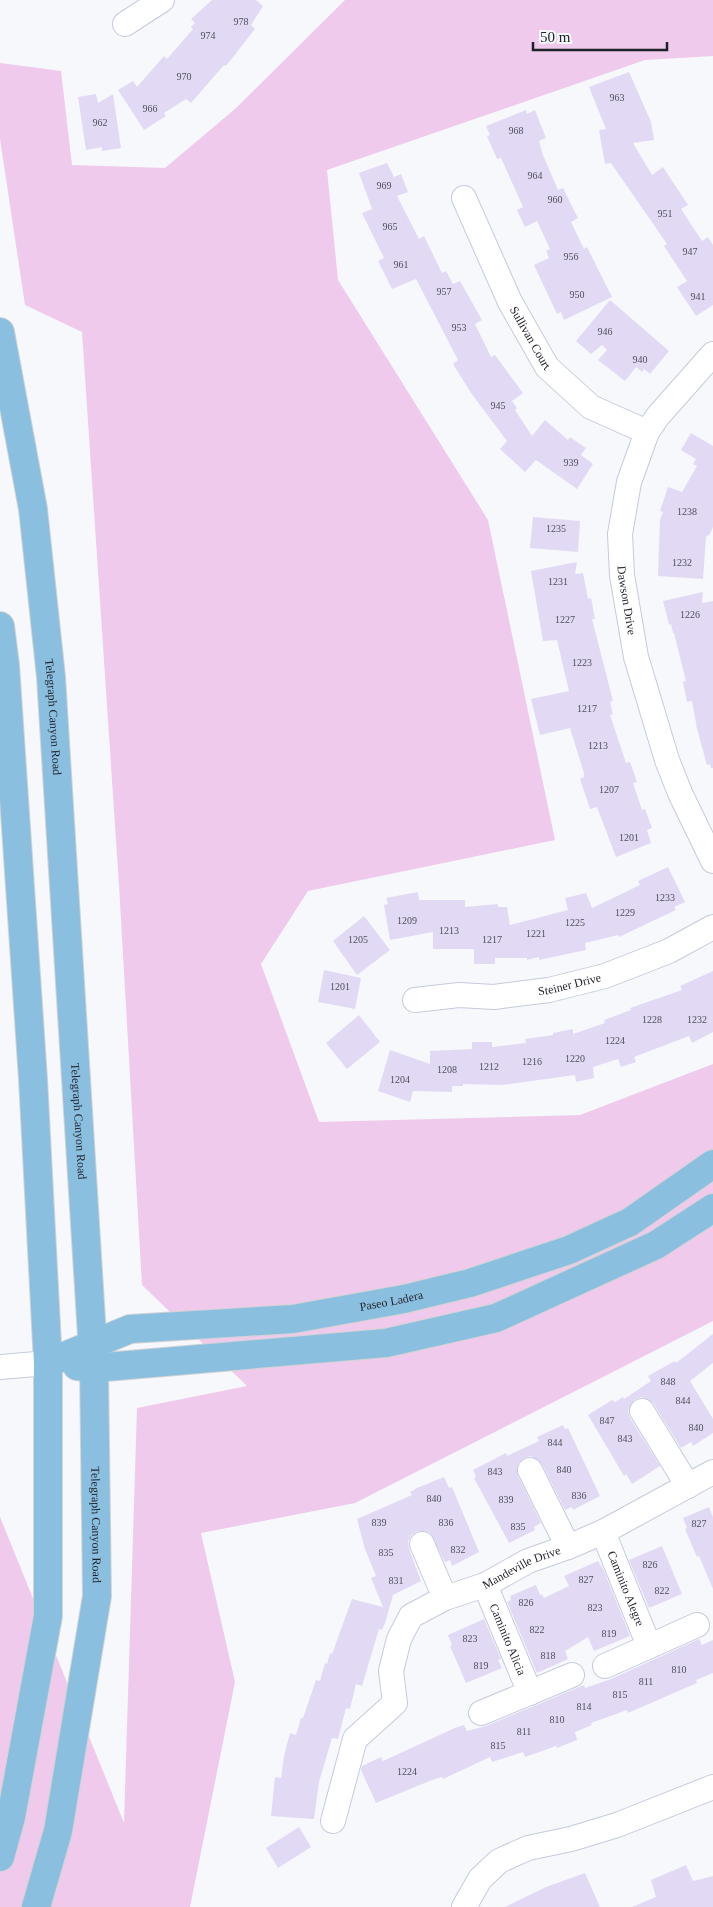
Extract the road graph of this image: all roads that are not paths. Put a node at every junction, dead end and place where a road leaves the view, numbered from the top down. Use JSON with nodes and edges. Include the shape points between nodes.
{"nodes":[{"id":1,"x":162,"y":0,"type":"edge"},
{"id":2,"x":125,"y":24,"type":"dead end"},
{"id":3,"x":464,"y":198,"type":"dead end"},
{"id":4,"x":0,"y":332,"type":"edge"},
{"id":5,"x":713,"y":354,"type":"edge"},
{"id":6,"x":647,"y":432,"type":"junction"},
{"id":7,"x":0,"y":626,"type":"edge"},
{"id":8,"x":713,"y":861,"type":"edge"},
{"id":9,"x":713,"y":926,"type":"edge"},
{"id":10,"x":415,"y":1000,"type":"dead end"},
{"id":11,"x":713,"y":1164,"type":"edge"},
{"id":12,"x":713,"y":1208,"type":"edge"},
{"id":13,"x":94,"y":1356,"type":"junction"},
{"id":14,"x":48,"y":1363,"type":"junction"},
{"id":15,"x":0,"y":1367,"type":"edge"},
{"id":16,"x":642,"y":1411,"type":"dead end"},
{"id":17,"x":530,"y":1470,"type":"dead end"},
{"id":18,"x":713,"y":1472,"type":"edge"},
{"id":19,"x":688,"y":1486,"type":"junction"},
{"id":20,"x":603,"y":1532,"type":"junction"},
{"id":21,"x":422,"y":1544,"type":"dead end"},
{"id":22,"x":568,"y":1548,"type":"junction"},
{"id":23,"x":485,"y":1585,"type":"junction"},
{"id":24,"x":444,"y":1598,"type":"junction"},
{"id":25,"x":696,"y":1625,"type":"dead end"},
{"id":26,"x":649,"y":1646,"type":"junction"},
{"id":27,"x":605,"y":1666,"type":"dead end"},
{"id":28,"x":572,"y":1675,"type":"dead end"},
{"id":29,"x":530,"y":1692,"type":"junction"},
{"id":30,"x":481,"y":1714,"type":"dead end"},
{"id":31,"x":713,"y":1787,"type":"edge"},
{"id":32,"x":333,"y":1821,"type":"dead end"},
{"id":33,"x":0,"y":1857,"type":"edge"},
{"id":34,"x":36,"y":1907,"type":"edge"},
{"id":35,"x":464,"y":1907,"type":"edge"}],
"edges":[{"from":1,"to":2,"type":"street"},
{"from":3,"to":6,"type":"street","name":"Sullivan Court","via":[[510,302],[547,367],[591,407]]},
{"from":4,"to":13,"type":"main road","name":"Telegraph Canyon Road","via":[[33,509],[51,677]]},
{"from":5,"to":6,"type":"street","name":"Dawson Drive"},
{"from":6,"to":8,"type":"street","name":"Dawson Drive","via":[[623,508],[620,534],[622,575],[636,658],[667,760]]},
{"from":7,"to":14,"type":"main road","via":[[33,1079]]},
{"from":9,"to":10,"type":"street","name":"Steiner Drive","via":[[669,951],[604,976],[556,988],[494,997],[459,995]]},
{"from":11,"to":13,"type":"main road","name":"Paseo Ladera","via":[[630,1222],[569,1250],[470,1283],[404,1299],[293,1319],[130,1330]]},
{"from":12,"to":13,"type":"main road","name":"Paseo Ladera","via":[[656,1245],[496,1318],[386,1343]]},
{"from":13,"to":14,"type":"main road","name":"Paseo Ladera"},
{"from":13,"to":34,"type":"main road","name":"Telegraph Canyon Road","via":[[97,1596],[58,1831]]},
{"from":14,"to":15,"type":"street","name":"Paseo Ladera"},
{"from":14,"to":33,"type":"main road","via":[[48,1616],[11,1817]]},
{"from":16,"to":19,"type":"street"},
{"from":17,"to":22,"type":"street"},
{"from":18,"to":19,"type":"street","name":"Mandeville Drive"},
{"from":19,"to":20,"type":"street","name":"Mandeville Drive"},
{"from":20,"to":22,"type":"street","name":"Mandeville Drive"},
{"from":20,"to":26,"type":"street","name":"Caminito Alegre"},
{"from":21,"to":24,"type":"street"},
{"from":22,"to":23,"type":"street","name":"Mandeville Drive","via":[[528,1561]]},
{"from":23,"to":24,"type":"street","name":"Mandeville Drive"},
{"from":23,"to":29,"type":"street","name":"Caminito Alicia"},
{"from":24,"to":32,"type":"street","name":"Mandeville Drive","via":[[411,1616],[399,1639],[391,1671],[395,1703],[355,1740]]},
{"from":25,"to":26,"type":"street"},
{"from":26,"to":27,"type":"street"},
{"from":28,"to":29,"type":"street"},
{"from":29,"to":30,"type":"street"},
{"from":31,"to":35,"type":"street","via":[[618,1825],[528,1848],[498,1861],[480,1880]]}]}
